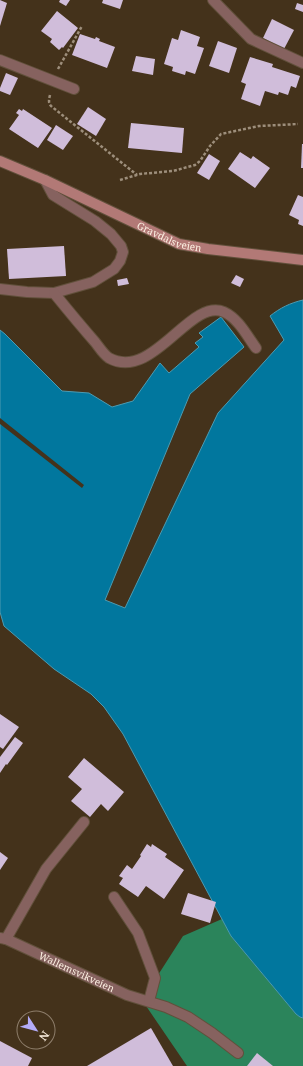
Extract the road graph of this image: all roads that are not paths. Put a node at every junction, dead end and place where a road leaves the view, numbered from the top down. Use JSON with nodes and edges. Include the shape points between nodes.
{"nodes":[{"id":1,"x":213,"y":0,"type":"edge"},
{"id":2,"x":0,"y":60,"type":"edge"},
{"id":3,"x":303,"y":63,"type":"edge"},
{"id":4,"x":74,"y":90,"type":"dead end"},
{"id":5,"x":0,"y":160,"type":"edge"},
{"id":6,"x":46,"y":180,"type":"junction"},
{"id":7,"x":303,"y":260,"type":"edge"},
{"id":8,"x":0,"y":289,"type":"edge"},
{"id":9,"x":54,"y":293,"type":"junction"},
{"id":10,"x":256,"y":348,"type":"dead end"},
{"id":11,"x":84,"y":822,"type":"dead end"},
{"id":12,"x":114,"y":897,"type":"dead end"},
{"id":13,"x":3,"y":938,"type":"edge"},
{"id":14,"x":149,"y":1001,"type":"junction"},
{"id":15,"x":238,"y":1053,"type":"dead end"}],
"edges":[{"from":1,"to":3,"type":"street","via":[[251,39]]},
{"from":2,"to":4,"type":"street"},
{"from":5,"to":6,"type":"street","name":"Gravdalsveien"},
{"from":6,"to":7,"type":"street","name":"Gravdalsveien","via":[[179,244]]},
{"from":6,"to":9,"type":"street","via":[[53,195],[111,234],[123,252],[114,269],[93,282]]},
{"from":8,"to":9,"type":"street"},
{"from":9,"to":10,"type":"street","via":[[108,358],[123,362],[135,361],[150,354],[195,318],[215,310],[232,317]]},
{"from":11,"to":13,"type":"street","name":"Wallemsvikveien","via":[[46,869]]},
{"from":12,"to":14,"type":"street","via":[[138,933],[155,978]]},
{"from":13,"to":14,"type":"street","name":"Wallemsvikveien","via":[[127,995]]},
{"from":14,"to":15,"type":"street","name":"Wallemsvikveien","via":[[188,1017]]}]}
